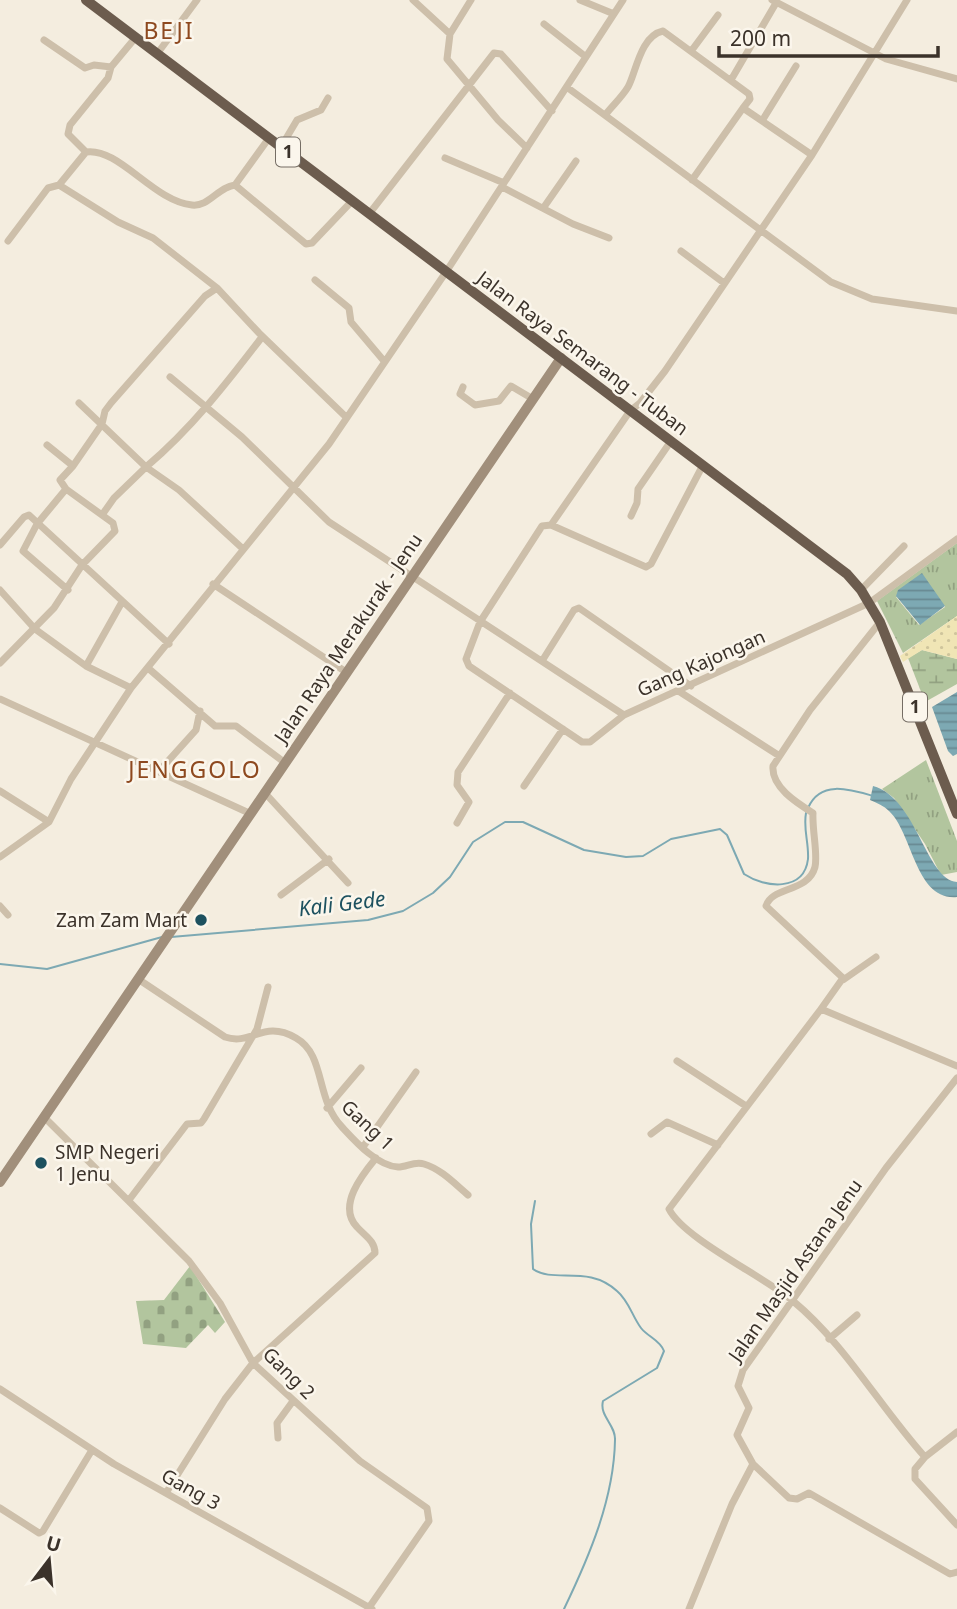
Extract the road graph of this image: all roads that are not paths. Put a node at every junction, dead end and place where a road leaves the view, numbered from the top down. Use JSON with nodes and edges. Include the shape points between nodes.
{"nodes":[{"id":1,"x":86,"y":0,"type":"edge"},
{"id":2,"x":197,"y":0,"type":"edge"},
{"id":3,"x":413,"y":0,"type":"edge"},
{"id":4,"x":471,"y":0,"type":"edge"},
{"id":5,"x":580,"y":0,"type":"edge"},
{"id":6,"x":623,"y":0,"type":"edge"},
{"id":7,"x":774,"y":1,"type":"edge"},
{"id":8,"x":903,"y":1,"type":"edge"},
{"id":9,"x":614,"y":14,"type":"junction"},
{"id":10,"x":718,"y":15,"type":"dead end"},
{"id":11,"x":544,"y":24,"type":"dead end"},
{"id":12,"x":450,"y":34,"type":"junction"},
{"id":13,"x":136,"y":37,"type":"junction"},
{"id":14,"x":44,"y":40,"type":"dead end"},
{"id":15,"x":692,"y":50,"type":"junction"},
{"id":16,"x":877,"y":52,"type":"junction"},
{"id":17,"x":157,"y":54,"type":"junction"},
{"id":18,"x":586,"y":57,"type":"junction"},
{"id":19,"x":796,"y":66,"type":"dead end"},
{"id":20,"x":111,"y":67,"type":"junction"},
{"id":21,"x":957,"y":79,"type":"edge"},
{"id":22,"x":731,"y":80,"type":"junction"},
{"id":23,"x":468,"y":84,"type":"junction"},
{"id":24,"x":568,"y":88,"type":"junction"},
{"id":25,"x":328,"y":98,"type":"dead end"},
{"id":26,"x":743,"y":108,"type":"junction"},
{"id":27,"x":552,"y":111,"type":"junction"},
{"id":28,"x":606,"y":114,"type":"junction"},
{"id":29,"x":762,"y":121,"type":"junction"},
{"id":30,"x":269,"y":138,"type":"junction"},
{"id":31,"x":281,"y":147,"type":"junction"},
{"id":32,"x":527,"y":148,"type":"junction"},
{"id":33,"x":86,"y":152,"type":"junction"},
{"id":34,"x":812,"y":155,"type":"junction"},
{"id":35,"x":445,"y":158,"type":"dead end"},
{"id":36,"x":576,"y":161,"type":"dead end"},
{"id":37,"x":692,"y":180,"type":"junction"},
{"id":38,"x":59,"y":185,"type":"junction"},
{"id":39,"x":235,"y":185,"type":"junction"},
{"id":40,"x":503,"y":185,"type":"junction"},
{"id":41,"x":352,"y":201,"type":"junction"},
{"id":42,"x":544,"y":207,"type":"junction"},
{"id":43,"x":369,"y":214,"type":"junction"},
{"id":44,"x":760,"y":231,"type":"junction"},
{"id":45,"x":609,"y":238,"type":"dead end"},
{"id":46,"x":8,"y":241,"type":"dead end"},
{"id":47,"x":681,"y":251,"type":"dead end"},
{"id":48,"x":446,"y":272,"type":"junction"},
{"id":49,"x":315,"y":280,"type":"dead end"},
{"id":50,"x":724,"y":284,"type":"junction"},
{"id":51,"x":217,"y":288,"type":"junction"},
{"id":52,"x":957,"y":311,"type":"edge"},
{"id":53,"x":262,"y":337,"type":"junction"},
{"id":54,"x":561,"y":358,"type":"junction"},
{"id":55,"x":384,"y":361,"type":"junction"},
{"id":56,"x":170,"y":377,"type":"dead end"},
{"id":57,"x":463,"y":387,"type":"dead end"},
{"id":58,"x":533,"y":400,"type":"junction"},
{"id":59,"x":79,"y":403,"type":"dead end"},
{"id":60,"x":208,"y":407,"type":"junction"},
{"id":61,"x":630,"y":411,"type":"junction"},
{"id":62,"x":346,"y":417,"type":"junction"},
{"id":63,"x":102,"y":424,"type":"junction"},
{"id":64,"x":671,"y":441,"type":"junction"},
{"id":65,"x":47,"y":445,"type":"dead end"},
{"id":66,"x":703,"y":465,"type":"junction"},
{"id":67,"x":73,"y":466,"type":"junction"},
{"id":68,"x":146,"y":467,"type":"junction"},
{"id":69,"x":295,"y":488,"type":"junction"},
{"id":70,"x":66,"y":489,"type":"junction"},
{"id":71,"x":102,"y":515,"type":"junction"},
{"id":72,"x":631,"y":516,"type":"dead end"},
{"id":73,"x":37,"y":524,"type":"junction"},
{"id":74,"x":551,"y":525,"type":"junction"},
{"id":75,"x":957,"y":539,"type":"edge"},
{"id":76,"x":0,"y":545,"type":"edge"},
{"id":77,"x":904,"y":546,"type":"dead end"},
{"id":78,"x":242,"y":548,"type":"junction"},
{"id":79,"x":82,"y":565,"type":"junction"},
{"id":80,"x":411,"y":578,"type":"junction"},
{"id":81,"x":213,"y":584,"type":"junction"},
{"id":82,"x":68,"y":590,"type":"junction"},
{"id":83,"x":861,"y":590,"type":"junction"},
{"id":84,"x":1,"y":593,"type":"edge"},
{"id":85,"x":122,"y":602,"type":"junction"},
{"id":86,"x":869,"y":603,"type":"junction"},
{"id":87,"x":480,"y":622,"type":"junction"},
{"id":88,"x":880,"y":622,"type":"junction"},
{"id":89,"x":35,"y":629,"type":"junction"},
{"id":90,"x":169,"y":644,"type":"junction"},
{"id":91,"x":542,"y":661,"type":"junction"},
{"id":92,"x":0,"y":663,"type":"edge"},
{"id":93,"x":86,"y":666,"type":"junction"},
{"id":94,"x":148,"y":668,"type":"junction"},
{"id":95,"x":346,"y":672,"type":"junction"},
{"id":96,"x":691,"y":686,"type":"junction"},
{"id":97,"x":131,"y":688,"type":"junction"},
{"id":98,"x":680,"y":692,"type":"junction"},
{"id":99,"x":510,"y":693,"type":"junction"},
{"id":100,"x":0,"y":699,"type":"edge"},
{"id":101,"x":200,"y":711,"type":"junction"},
{"id":102,"x":624,"y":715,"type":"junction"},
{"id":103,"x":564,"y":729,"type":"junction"},
{"id":104,"x":95,"y":744,"type":"junction"},
{"id":105,"x":778,"y":755,"type":"junction"},
{"id":106,"x":284,"y":762,"type":"junction"},
{"id":107,"x":160,"y":770,"type":"junction"},
{"id":108,"x":524,"y":786,"type":"dead end"},
{"id":109,"x":0,"y":791,"type":"edge"},
{"id":110,"x":264,"y":792,"type":"junction"},
{"id":111,"x":249,"y":813,"type":"junction"},
{"id":112,"x":957,"y":814,"type":"edge"},
{"id":113,"x":49,"y":822,"type":"junction"},
{"id":114,"x":457,"y":823,"type":"dead end"},
{"id":115,"x":0,"y":858,"type":"edge"},
{"id":116,"x":329,"y":859,"type":"junction"},
{"id":117,"x":348,"y":883,"type":"dead end"},
{"id":118,"x":281,"y":895,"type":"dead end"},
{"id":119,"x":0,"y":906,"type":"edge"},
{"id":120,"x":8,"y":915,"type":"dead end"},
{"id":121,"x":876,"y":957,"type":"dead end"},
{"id":122,"x":138,"y":979,"type":"junction"},
{"id":123,"x":844,"y":980,"type":"junction"},
{"id":124,"x":268,"y":987,"type":"dead end"},
{"id":125,"x":821,"y":1009,"type":"junction"},
{"id":126,"x":251,"y":1035,"type":"junction"},
{"id":127,"x":677,"y":1061,"type":"dead end"},
{"id":128,"x":957,"y":1066,"type":"edge"},
{"id":129,"x":361,"y":1068,"type":"dead end"},
{"id":130,"x":416,"y":1072,"type":"dead end"},
{"id":131,"x":957,"y":1078,"type":"edge"},
{"id":132,"x":746,"y":1106,"type":"junction"},
{"id":133,"x":327,"y":1108,"type":"junction"},
{"id":134,"x":45,"y":1118,"type":"junction"},
{"id":135,"x":651,"y":1134,"type":"dead end"},
{"id":136,"x":718,"y":1145,"type":"junction"},
{"id":137,"x":363,"y":1147,"type":"junction"},
{"id":138,"x":376,"y":1158,"type":"junction"},
{"id":139,"x":0,"y":1182,"type":"edge"},
{"id":140,"x":468,"y":1195,"type":"dead end"},
{"id":141,"x":129,"y":1200,"type":"junction"},
{"id":142,"x":792,"y":1300,"type":"junction"},
{"id":143,"x":857,"y":1315,"type":"dead end"},
{"id":144,"x":829,"y":1339,"type":"junction"},
{"id":145,"x":253,"y":1363,"type":"junction"},
{"id":146,"x":0,"y":1389,"type":"edge"},
{"id":147,"x":293,"y":1401,"type":"junction"},
{"id":148,"x":957,"y":1432,"type":"edge"},
{"id":149,"x":278,"y":1438,"type":"dead end"},
{"id":150,"x":92,"y":1450,"type":"junction"},
{"id":151,"x":925,"y":1457,"type":"junction"},
{"id":152,"x":753,"y":1464,"type":"junction"},
{"id":153,"x":166,"y":1493,"type":"junction"},
{"id":154,"x":0,"y":1508,"type":"edge"},
{"id":155,"x":957,"y":1525,"type":"edge"},
{"id":156,"x":957,"y":1572,"type":"edge"},
{"id":157,"x":369,"y":1608,"type":"edge"},
{"id":158,"x":689,"y":1609,"type":"edge"}],
"edges":[{"from":1,"to":13,"type":"highway","name":"Jalan Raya Semarang - Tuban","number":"1"},
{"from":2,"to":17,"type":"street"},
{"from":3,"to":12,"type":"street"},
{"from":4,"to":12,"type":"street"},
{"from":5,"to":9,"type":"street"},
{"from":6,"to":9,"type":"street"},
{"from":7,"to":16,"type":"street"},
{"from":7,"to":22,"type":"street"},
{"from":8,"to":16,"type":"street"},
{"from":9,"to":18,"type":"street"},
{"from":10,"to":15,"type":"street"},
{"from":11,"to":18,"type":"street"},
{"from":12,"to":23,"type":"street","via":[[447,59]]},
{"from":13,"to":17,"type":"highway","name":"Jalan Raya Semarang - Tuban","number":"1"},
{"from":13,"to":20,"type":"street"},
{"from":14,"to":20,"type":"street","via":[[85,68]]},
{"from":15,"to":22,"type":"street"},
{"from":15,"to":28,"type":"street","via":[[663,31],[657,33],[638,56],[627,87]]},
{"from":16,"to":21,"type":"street","via":[[886,59]]},
{"from":16,"to":34,"type":"street"},
{"from":17,"to":30,"type":"highway","name":"Jalan Raya Semarang - Tuban","number":"1"},
{"from":18,"to":24,"type":"street"},
{"from":19,"to":29,"type":"street"},
{"from":20,"to":33,"type":"street","via":[[108,78],[68,130]]},
{"from":22,"to":26,"type":"street","via":[[750,96]]},
{"from":23,"to":27,"type":"street","via":[[497,51]]},
{"from":23,"to":32,"type":"street"},
{"from":23,"to":43,"type":"street"},
{"from":24,"to":27,"type":"street"},
{"from":24,"to":28,"type":"street"},
{"from":25,"to":31,"type":"street","via":[[321,110],[297,120]]},
{"from":26,"to":29,"type":"street"},
{"from":26,"to":37,"type":"street"},
{"from":27,"to":32,"type":"street"},
{"from":28,"to":37,"type":"street"},
{"from":29,"to":34,"type":"street"},
{"from":30,"to":31,"type":"highway","name":"Jalan Raya Semarang - Tuban","number":"1"},
{"from":30,"to":39,"type":"street"},
{"from":31,"to":41,"type":"highway","name":"Jalan Raya Semarang - Tuban","number":"1"},
{"from":32,"to":40,"type":"street"},
{"from":33,"to":38,"type":"street"},
{"from":33,"to":39,"type":"street","via":[[104,153],[160,195],[190,205],[200,205],[224,187]]},
{"from":34,"to":44,"type":"street"},
{"from":35,"to":40,"type":"street"},
{"from":36,"to":42,"type":"street"},
{"from":37,"to":44,"type":"street"},
{"from":38,"to":46,"type":"street","via":[[48,188]]},
{"from":38,"to":51,"type":"street","via":[[153,238]]},
{"from":39,"to":41,"type":"street","via":[[309,245]]},
{"from":40,"to":42,"type":"street"},
{"from":40,"to":48,"type":"street"},
{"from":41,"to":43,"type":"highway","name":"Jalan Raya Semarang - Tuban","number":"1"},
{"from":42,"to":45,"type":"street"},
{"from":43,"to":48,"type":"highway","name":"Jalan Raya Semarang - Tuban","number":"1"},
{"from":44,"to":50,"type":"street"},
{"from":44,"to":52,"type":"street","via":[[854,293]]},
{"from":47,"to":50,"type":"street"},
{"from":48,"to":54,"type":"highway","name":"Jalan Raya Semarang - Tuban","number":"1"},
{"from":48,"to":55,"type":"street"},
{"from":49,"to":55,"type":"street","via":[[349,308],[351,322]]},
{"from":50,"to":61,"type":"street","via":[[657,382]]},
{"from":51,"to":53,"type":"street"},
{"from":51,"to":63,"type":"street","via":[[111,403]]},
{"from":53,"to":60,"type":"street"},
{"from":53,"to":62,"type":"street"},
{"from":54,"to":58,"type":"main road","name":"Jalan Raya Merakurak - Jenu"},
{"from":54,"to":61,"type":"highway","name":"Jalan Raya Semarang - Tuban","number":"1"},
{"from":55,"to":62,"type":"street"},
{"from":56,"to":60,"type":"street","name":"Gang Kajongan"},
{"from":57,"to":58,"type":"street","via":[[460,394],[475,405],[499,401],[511,386]]},
{"from":58,"to":80,"type":"main road","name":"Jalan Raya Merakurak - Jenu"},
{"from":59,"to":63,"type":"street"},
{"from":60,"to":68,"type":"street"},
{"from":60,"to":69,"type":"street","name":"Gang Kajongan"},
{"from":61,"to":64,"type":"highway","name":"Jalan Raya Semarang - Tuban","number":"1"},
{"from":61,"to":74,"type":"street"},
{"from":62,"to":69,"type":"street"},
{"from":63,"to":67,"type":"street"},
{"from":63,"to":68,"type":"street"},
{"from":64,"to":66,"type":"highway","name":"Jalan Raya Semarang - Tuban","number":"1"},
{"from":64,"to":72,"type":"street","via":[[638,489],[638,503]]},
{"from":65,"to":67,"type":"street"},
{"from":66,"to":74,"type":"street","via":[[646,567]]},
{"from":66,"to":83,"type":"highway","name":"Jalan Raya Semarang - Tuban","number":"1","via":[[847,574]]},
{"from":67,"to":70,"type":"street","via":[[60,480]]},
{"from":68,"to":71,"type":"street"},
{"from":68,"to":78,"type":"street","via":[[179,490]]},
{"from":69,"to":78,"type":"street"},
{"from":69,"to":80,"type":"street","name":"Gang Kajongan","via":[[329,522]]},
{"from":70,"to":71,"type":"street"},
{"from":70,"to":73,"type":"street"},
{"from":71,"to":79,"type":"street","via":[[115,531]]},
{"from":73,"to":76,"type":"street","via":[[26,515]]},
{"from":73,"to":79,"type":"street"},
{"from":73,"to":82,"type":"street","via":[[23,553]]},
{"from":74,"to":87,"type":"street","via":[[542,526]]},
{"from":75,"to":86,"type":"street","name":"Gang Kajongan"},
{"from":77,"to":83,"type":"street"},
{"from":78,"to":81,"type":"street"},
{"from":79,"to":82,"type":"street"},
{"from":79,"to":85,"type":"street"},
{"from":80,"to":87,"type":"street","name":"Gang Kajongan"},
{"from":80,"to":95,"type":"main road","name":"Jalan Raya Merakurak - Jenu"},
{"from":81,"to":90,"type":"street"},
{"from":81,"to":95,"type":"street"},
{"from":82,"to":89,"type":"street"},
{"from":83,"to":86,"type":"highway","name":"Jalan Raya Semarang - Tuban","number":"1"},
{"from":84,"to":89,"type":"street"},
{"from":85,"to":90,"type":"street"},
{"from":85,"to":93,"type":"street"},
{"from":86,"to":88,"type":"highway","name":"Jalan Raya Semarang - Tuban","number":"1"},
{"from":86,"to":96,"type":"street","name":"Gang Kajongan"},
{"from":87,"to":91,"type":"street","name":"Gang Kajongan"},
{"from":87,"to":99,"type":"street","via":[[467,663]]},
{"from":88,"to":105,"type":"street"},
{"from":88,"to":112,"type":"highway","name":"Jalan Raya Semarang - Tuban","number":"1"},
{"from":89,"to":92,"type":"street"},
{"from":89,"to":93,"type":"street"},
{"from":90,"to":94,"type":"street"},
{"from":91,"to":96,"type":"street","via":[[579,608]]},
{"from":91,"to":102,"type":"street","name":"Gang Kajongan"},
{"from":93,"to":97,"type":"street"},
{"from":94,"to":97,"type":"street"},
{"from":94,"to":101,"type":"street"},
{"from":95,"to":106,"type":"main road","name":"Jalan Raya Merakurak - Jenu"},
{"from":96,"to":98,"type":"street","name":"Gang Kajongan"},
{"from":97,"to":104,"type":"street"},
{"from":98,"to":102,"type":"street","name":"Gang Kajongan"},
{"from":98,"to":105,"type":"street"},
{"from":99,"to":103,"type":"street"},
{"from":99,"to":114,"type":"street","via":[[458,772],[457,785],[469,802]]},
{"from":100,"to":104,"type":"street"},
{"from":101,"to":106,"type":"street","via":[[215,726],[236,726]]},
{"from":101,"to":107,"type":"street","via":[[195,730]]},
{"from":102,"to":103,"type":"street","via":[[590,742],[582,742]]},
{"from":103,"to":108,"type":"street"},
{"from":104,"to":107,"type":"street"},
{"from":104,"to":113,"type":"street"},
{"from":105,"to":123,"type":"street","via":[[774,778],[812,812],[815,860],[812,874],[795,889],[769,899],[766,906]]},
{"from":106,"to":110,"type":"main road","name":"Jalan Raya Merakurak - Jenu"},
{"from":107,"to":111,"type":"street"},
{"from":109,"to":113,"type":"street"},
{"from":110,"to":111,"type":"main road","name":"Jalan Raya Merakurak - Jenu"},
{"from":110,"to":116,"type":"street"},
{"from":111,"to":122,"type":"main road","name":"Jalan Raya Merakurak - Jenu"},
{"from":113,"to":115,"type":"street"},
{"from":116,"to":117,"type":"street"},
{"from":116,"to":118,"type":"street"},
{"from":119,"to":120,"type":"street"},
{"from":121,"to":123,"type":"street"},
{"from":122,"to":126,"type":"street","name":"Gang 1","via":[[225,1037],[239,1041]]},
{"from":122,"to":134,"type":"main road","name":"Jalan Raya Merakurak - Jenu"},
{"from":123,"to":125,"type":"street"},
{"from":124,"to":126,"type":"street","via":[[258,1026]]},
{"from":125,"to":128,"type":"street"},
{"from":125,"to":132,"type":"street"},
{"from":126,"to":133,"type":"street","name":"Gang 1","via":[[273,1031],[300,1040],[315,1059]]},
{"from":126,"to":141,"type":"street","via":[[201,1123],[187,1125]]},
{"from":127,"to":132,"type":"street"},
{"from":129,"to":133,"type":"street"},
{"from":130,"to":137,"type":"street"},
{"from":131,"to":142,"type":"street","name":"Jalan Masjid Astana Jenu"},
{"from":132,"to":136,"type":"street"},
{"from":133,"to":137,"type":"street","name":"Gang 1"},
{"from":134,"to":139,"type":"main road","name":"Jalan Raya Merakurak - Jenu"},
{"from":134,"to":141,"type":"street","name":"Gang 2"},
{"from":135,"to":136,"type":"street","via":[[667,1122]]},
{"from":136,"to":142,"type":"street","via":[[671,1204],[671,1212]]},
{"from":137,"to":138,"type":"street","name":"Gang 1"},
{"from":138,"to":140,"type":"street","name":"Gang 1","via":[[396,1167],[423,1164]]},
{"from":138,"to":145,"type":"street","via":[[355,1186],[350,1213],[354,1225],[373,1243],[375,1253]]},
{"from":141,"to":145,"type":"street","name":"Gang 2","via":[[206,1283]]},
{"from":142,"to":144,"type":"street"},
{"from":142,"to":152,"type":"street","name":"Jalan Masjid Astana Jenu","via":[[747,1364],[738,1387],[749,1406],[737,1435]]},
{"from":143,"to":144,"type":"street"},
{"from":144,"to":151,"type":"street"},
{"from":145,"to":147,"type":"street","name":"Gang 2"},
{"from":145,"to":153,"type":"street"},
{"from":146,"to":150,"type":"street","name":"Gang 3"},
{"from":147,"to":149,"type":"street","via":[[277,1423]]},
{"from":147,"to":157,"type":"street","name":"Gang 2","via":[[360,1461],[430,1514],[422,1533]]},
{"from":148,"to":151,"type":"street"},
{"from":150,"to":153,"type":"street","name":"Gang 3"},
{"from":150,"to":154,"type":"street","via":[[43,1531],[38,1533]]},
{"from":151,"to":155,"type":"street","via":[[915,1469],[915,1479]]},
{"from":152,"to":156,"type":"street","via":[[789,1498],[809,1493],[950,1574]]},
{"from":152,"to":158,"type":"street"},
{"from":153,"to":157,"type":"street","name":"Gang 3"}]}
